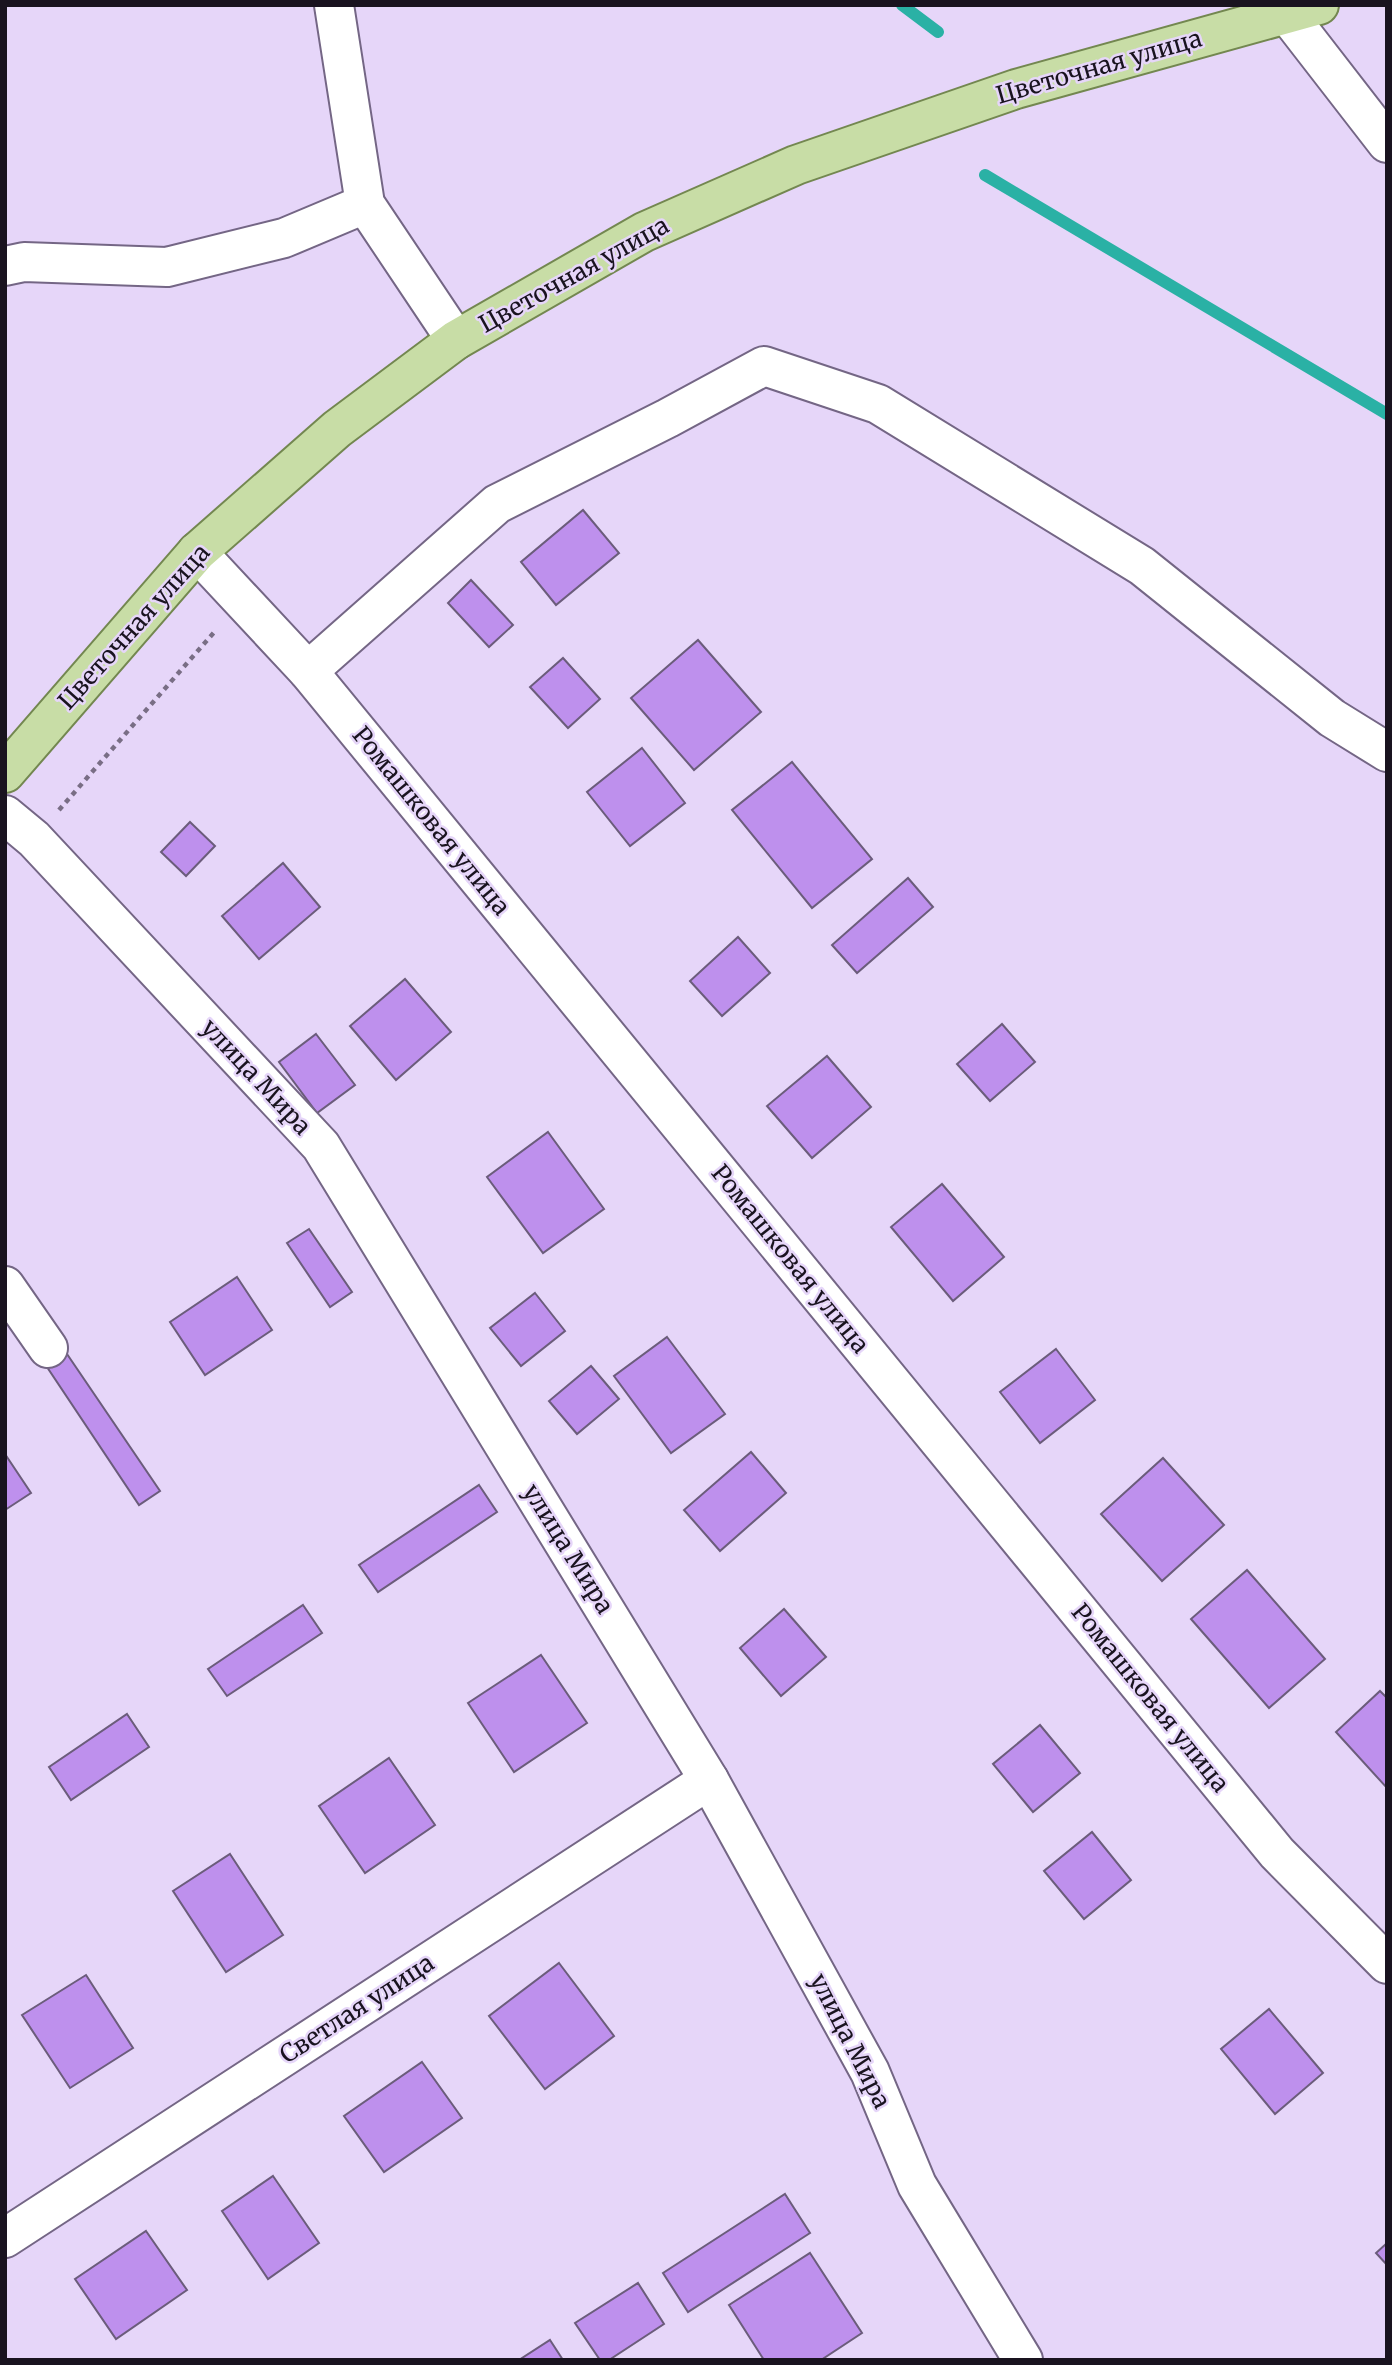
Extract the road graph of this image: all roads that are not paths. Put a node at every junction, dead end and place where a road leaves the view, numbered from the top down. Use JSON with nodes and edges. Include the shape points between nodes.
{"nodes":[{"id":1,"x":334,"y":5,"type":"edge"},
{"id":2,"x":1294,"y":8,"type":"edge"},
{"id":3,"x":1387,"y":143,"type":"edge"},
{"id":4,"x":365,"y":204,"type":"junction"},
{"id":5,"x":5,"y":266,"type":"edge"},
{"id":6,"x":456,"y":340,"type":"junction"},
{"id":7,"x":197,"y":552,"type":"junction"},
{"id":8,"x":308,"y":670,"type":"junction"},
{"id":9,"x":1387,"y":752,"type":"edge"},
{"id":10,"x":5,"y":773,"type":"edge"},
{"id":11,"x":5,"y":815,"type":"edge"},
{"id":12,"x":5,"y":1286,"type":"edge"},
{"id":13,"x":48,"y":1349,"type":"dead end"},
{"id":14,"x":709,"y":1780,"type":"junction"},
{"id":15,"x":1387,"y":1964,"type":"edge"},
{"id":16,"x":5,"y":2238,"type":"edge"},
{"id":17,"x":1023,"y":2360,"type":"edge"}],
"edges":[{"from":1,"to":4,"type":"street"},
{"from":2,"to":3,"type":"street"},
{"from":2,"to":6,"type":"main road","name":"Цветочная улица","via":[[1016,89],[796,165],[644,232]]},
{"from":4,"to":5,"type":"street","via":[[284,238],[167,267],[24,262]]},
{"from":4,"to":6,"type":"street"},
{"from":6,"to":7,"type":"main road","name":"Цветочная улица","via":[[337,429]]},
{"from":7,"to":8,"type":"street","name":"Ромашковая улица"},
{"from":7,"to":10,"type":"main road","name":"Цветочная улица"},
{"from":8,"to":9,"type":"street","via":[[497,504],[764,366],[878,404],[1130,559],[1332,718]]},
{"from":8,"to":15,"type":"street","name":"Ромашковая улица","via":[[1277,1853]]},
{"from":11,"to":14,"type":"street","name":"улица Мира","via":[[34,839],[321,1146]]},
{"from":12,"to":13,"type":"street"},
{"from":14,"to":16,"type":"street","name":"Светлая улица"},
{"from":14,"to":17,"type":"street","name":"улица Мира","via":[[870,2072],[918,2185]]}]}
